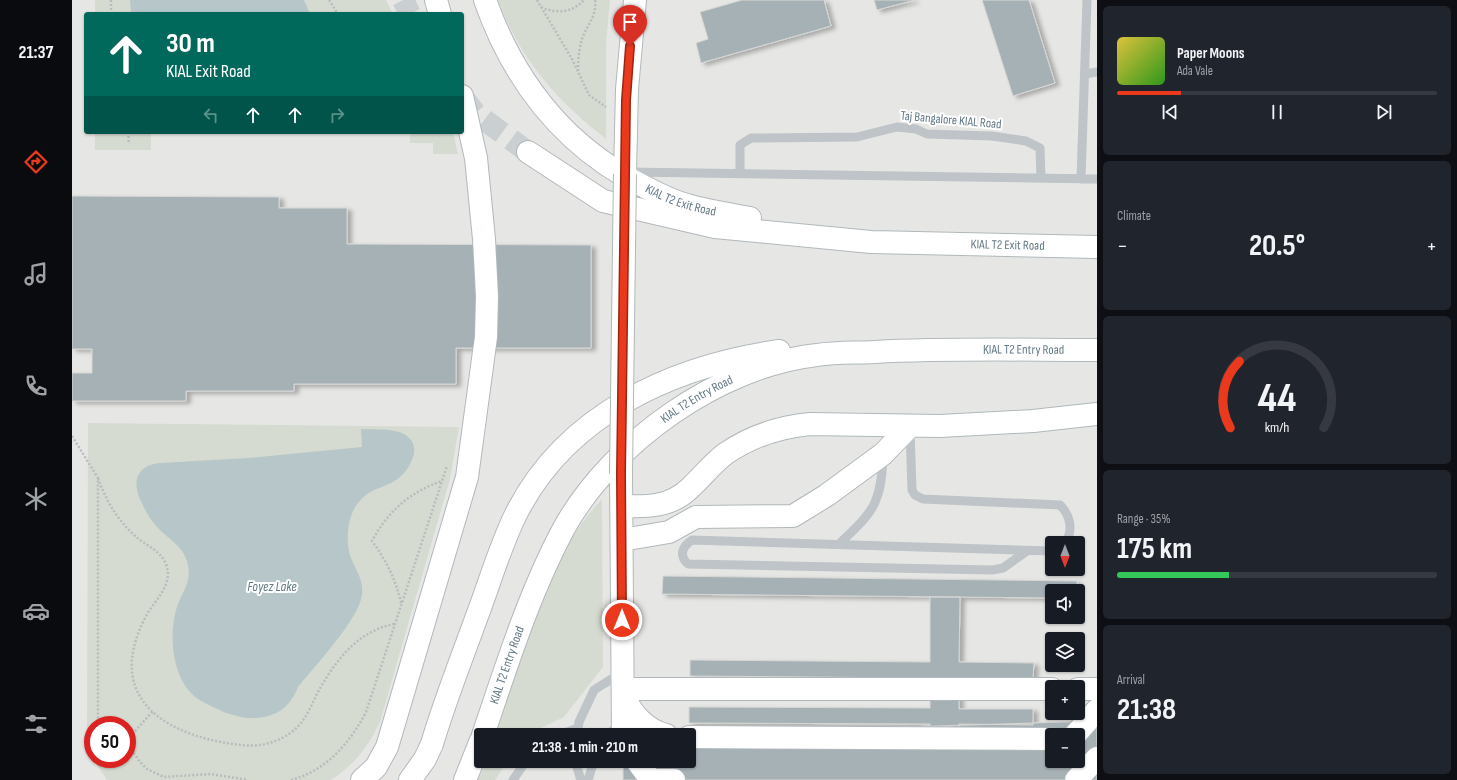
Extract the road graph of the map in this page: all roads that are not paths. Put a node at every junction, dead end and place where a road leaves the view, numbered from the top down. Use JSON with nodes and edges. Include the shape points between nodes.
{"nodes":[{"id":1,"x":436,"y":0,"type":"edge"},
{"id":2,"x":485,"y":0,"type":"edge"},
{"id":3,"x":635,"y":0,"type":"edge"},
{"id":4,"x":1087,"y":0,"type":"edge"},
{"id":5,"x":439,"y":12,"type":"edge"},
{"id":6,"x":1097,"y":72,"type":"edge"},
{"id":7,"x":1084,"y":74,"type":"junction"},
{"id":8,"x":464,"y":105,"type":"edge"},
{"id":9,"x":528,"y":152,"type":"tunnel mouth"},
{"id":10,"x":625,"y":173,"type":"junction"},
{"id":11,"x":740,"y":174,"type":"junction"},
{"id":12,"x":1040,"y":178,"type":"junction"},
{"id":13,"x":1081,"y":179,"type":"junction"},
{"id":14,"x":1097,"y":179,"type":"edge"},
{"id":15,"x":871,"y":242,"type":"junction"},
{"id":16,"x":1097,"y":247,"type":"edge"},
{"id":17,"x":930,"y":349,"type":"junction"},
{"id":18,"x":1097,"y":350,"type":"edge"},
{"id":19,"x":1097,"y":414,"type":"edge"},
{"id":20,"x":910,"y":426,"type":"junction"},
{"id":21,"x":883,"y":454,"type":"junction"},
{"id":22,"x":622,"y":506,"type":"junction"},
{"id":23,"x":1068,"y":536,"type":"edge"},
{"id":24,"x":622,"y":540,"type":"junction"},
{"id":25,"x":840,"y":544,"type":"junction"},
{"id":26,"x":1026,"y":551,"type":"junction"},
{"id":27,"x":1045,"y":551,"type":"edge"},
{"id":28,"x":623,"y":680,"type":"junction"},
{"id":29,"x":1045,"y":689,"type":"edge"},
{"id":30,"x":1085,"y":689,"type":"edge"},
{"id":31,"x":1097,"y":689,"type":"edge"},
{"id":32,"x":1097,"y":710,"type":"edge"},
{"id":33,"x":485,"y":728,"type":"edge"},
{"id":34,"x":579,"y":728,"type":"edge"},
{"id":35,"x":618,"y":728,"type":"edge"},
{"id":36,"x":650,"y":728,"type":"edge"},
{"id":37,"x":1081,"y":728,"type":"edge"},
{"id":38,"x":696,"y":737,"type":"edge"},
{"id":39,"x":1045,"y":739,"type":"edge"},
{"id":40,"x":474,"y":758,"type":"edge"},
{"id":41,"x":1097,"y":758,"type":"edge"},
{"id":42,"x":521,"y":768,"type":"edge"},
{"id":43,"x":577,"y":768,"type":"edge"},
{"id":44,"x":592,"y":768,"type":"edge"},
{"id":45,"x":642,"y":768,"type":"edge"},
{"id":46,"x":362,"y":780,"type":"edge"},
{"id":47,"x":410,"y":780,"type":"edge"},
{"id":48,"x":465,"y":780,"type":"edge"},
{"id":49,"x":513,"y":780,"type":"edge"},
{"id":50,"x":581,"y":780,"type":"edge"},
{"id":51,"x":588,"y":780,"type":"edge"},
{"id":52,"x":674,"y":780,"type":"edge"},
{"id":53,"x":1076,"y":780,"type":"edge"}],
"edges":[{"from":1,"to":5,"type":"main road"},
{"from":2,"to":15,"type":"main road","name":"KIAL T2 Exit Road","via":[[496,32],[532,92],[566,131],[610,167],[660,195],[686,205]]},
{"from":3,"to":10,"type":"main road","via":[[626,111]]},
{"from":4,"to":7,"type":"lane"},
{"from":6,"to":7,"type":"lane"},
{"from":7,"to":13,"type":"lane"},
{"from":8,"to":46,"type":"main road","via":[[476,158],[487,296],[486,336],[467,477],[387,746],[376,767]]},
{"from":9,"to":15,"type":"main road","name":"KIAL T2 Exit Road","via":[[603,201],[714,227]]},
{"from":10,"to":11,"type":"lane"},
{"from":10,"to":22,"type":"main road","bridge":true},
{"from":11,"to":12,"type":"lane"},
{"from":11,"to":12,"type":"lane","name":"Taj Bangalore KIAL Road","via":[[740,145],[751,138],[857,137],[898,127],[916,129],[928,134],[992,136],[1026,141],[1040,148]]},
{"from":12,"to":13,"type":"lane"},
{"from":13,"to":14,"type":"lane"},
{"from":15,"to":16,"type":"main road","name":"KIAL T2 Exit Road"},
{"from":17,"to":18,"type":"main road","name":"KIAL T2 Entry Road"},
{"from":17,"to":33,"type":"main road","name":"KIAL T2 Entry Road","via":[[816,355],[785,361],[755,370],[714,388],[671,414],[646,433],[601,477],[564,528],[531,598]]},
{"from":17,"to":47,"type":"main road","via":[[852,346],[792,349],[727,361],[659,384],[611,408],[590,423],[554,457],[527,494],[506,534],[432,744]]},
{"from":19,"to":20,"type":"main road","via":[[1033,421]]},
{"from":20,"to":21,"type":"main road"},
{"from":20,"to":22,"type":"main road","via":[[810,424],[773,430],[739,445],[724,455],[691,488],[672,501],[646,507]]},
{"from":20,"to":23,"type":"lane","via":[[912,490],[915,495],[923,499],[1060,505],[1068,513],[1070,529]]},
{"from":21,"to":24,"type":"main road","via":[[793,516],[696,517],[669,532]]},
{"from":21,"to":25,"type":"lane","via":[[882,479],[871,512]]},
{"from":22,"to":24,"type":"main road"},
{"from":24,"to":28,"type":"main road"},
{"from":25,"to":26,"type":"lane"},
{"from":25,"to":26,"type":"lane","via":[[692,540],[684,545],[682,553],[683,560],[688,564],[992,570],[1003,568]]},
{"from":26,"to":27,"type":"lane"},
{"from":28,"to":29,"type":"main road"},
{"from":28,"to":34,"type":"lane","via":[[594,690]]},
{"from":28,"to":35,"type":"main road"},
{"from":28,"to":36,"type":"main road","via":[[629,706],[641,722]]},
{"from":30,"to":31,"type":"main road"},
{"from":32,"to":37,"type":"main road"},
{"from":38,"to":39,"type":"main road"},
{"from":40,"to":48,"type":"main road"},
{"from":41,"to":53,"type":"main road"},
{"from":42,"to":49,"type":"lane"},
{"from":43,"to":50,"type":"lane"},
{"from":44,"to":51,"type":"lane"},
{"from":45,"to":52,"type":"main road","via":[[651,780]]}]}
